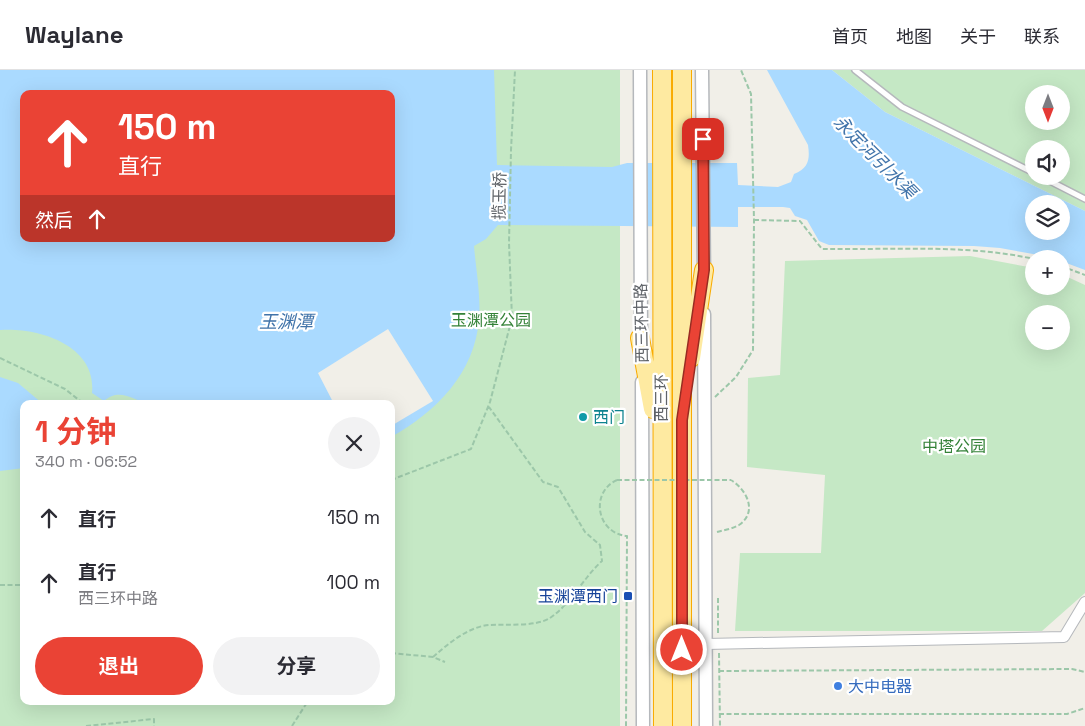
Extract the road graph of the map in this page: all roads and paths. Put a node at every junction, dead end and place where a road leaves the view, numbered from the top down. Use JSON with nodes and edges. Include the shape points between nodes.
{"nodes":[{"id":1,"x":515,"y":70,"type":"edge"},
{"id":2,"x":640,"y":70,"type":"edge"},
{"id":3,"x":662,"y":70,"type":"edge"},
{"id":4,"x":682,"y":70,"type":"edge"},
{"id":5,"x":702,"y":70,"type":"edge"},
{"id":6,"x":741,"y":70,"type":"edge"},
{"id":7,"x":856,"y":70,"type":"edge"},
{"id":8,"x":1025,"y":168,"type":"edge"},
{"id":9,"x":1058,"y":185,"type":"edge"},
{"id":10,"x":1085,"y":199,"type":"edge"},
{"id":11,"x":754,"y":220,"type":"junction"},
{"id":12,"x":1025,"y":257,"type":"edge"},
{"id":13,"x":1070,"y":269,"type":"edge"},
{"id":14,"x":704,"y":270,"type":"junction"},
{"id":15,"x":1085,"y":275,"type":"edge"},
{"id":16,"x":640,"y":338,"type":"junction"},
{"id":17,"x":0,"y":358,"type":"edge"},
{"id":18,"x":715,"y":398,"type":"dead end"},
{"id":19,"x":79,"y":400,"type":"edge"},
{"id":20,"x":488,"y":406,"type":"junction"},
{"id":21,"x":682,"y":420,"type":"junction"},
{"id":22,"x":661,"y":454,"type":"junction"},
{"id":23,"x":395,"y":478,"type":"edge"},
{"id":24,"x":717,"y":532,"type":"dead end"},
{"id":25,"x":0,"y":585,"type":"edge"},
{"id":26,"x":20,"y":585,"type":"edge"},
{"id":27,"x":1085,"y":602,"type":"edge"},
{"id":28,"x":706,"y":644,"type":"junction"},
{"id":29,"x":395,"y":653,"type":"edge"},
{"id":30,"x":432,"y":656,"type":"junction"},
{"id":31,"x":445,"y":662,"type":"dead end"},
{"id":32,"x":719,"y":671,"type":"dead end"},
{"id":33,"x":1085,"y":672,"type":"edge"},
{"id":34,"x":305,"y":705,"type":"edge"},
{"id":35,"x":1085,"y":708,"type":"edge"},
{"id":36,"x":720,"y":714,"type":"dead end"},
{"id":37,"x":86,"y":726,"type":"edge"},
{"id":38,"x":154,"y":726,"type":"edge"},
{"id":39,"x":292,"y":726,"type":"edge"},
{"id":40,"x":626,"y":726,"type":"edge"},
{"id":41,"x":643,"y":726,"type":"edge"},
{"id":42,"x":663,"y":726,"type":"edge"},
{"id":43,"x":682,"y":726,"type":"edge"},
{"id":44,"x":706,"y":726,"type":"edge"}],
"edges":[{"from":1,"to":20,"type":"path","name":"揽玉桥","via":[[509,243],[512,318]]},
{"from":2,"to":16,"type":"street","name":"西三环中路"},
{"from":3,"to":22,"type":"highway","name":"西三环"},
{"from":4,"to":21,"type":"highway","name":"西三环"},
{"from":5,"to":14,"type":"street"},
{"from":6,"to":11,"type":"path","via":[[751,94]]},
{"from":7,"to":8,"type":"lane","via":[[902,107]]},
{"from":9,"to":10,"type":"lane"},
{"from":11,"to":12,"type":"path","via":[[800,221],[822,249],[972,251]]},
{"from":11,"to":18,"type":"path","via":[[753,350],[736,377]]},
{"from":13,"to":15,"type":"path"},
{"from":14,"to":21,"type":"highway"},
{"from":14,"to":28,"type":"street"},
{"from":16,"to":22,"type":"highway"},
{"from":16,"to":41,"type":"street","name":"西三环中路"},
{"from":17,"to":19,"type":"path","via":[[65,389]]},
{"from":20,"to":23,"type":"path","name":"揽玉桥","via":[[472,449]]},
{"from":20,"to":30,"type":"path","via":[[543,482],[558,487],[585,532],[600,545],[602,561],[549,619],[517,625],[487,625],[456,637]]},
{"from":21,"to":43,"type":"highway","name":"西三环"},
{"from":22,"to":42,"type":"highway","name":"西三环"},
{"from":24,"to":40,"type":"path","bridge":true,"via":[[741,524],[748,514],[743,488],[731,480],[617,480],[608,484],[600,497],[603,523],[610,531],[627,536]]},
{"from":25,"to":26,"type":"path"},
{"from":27,"to":28,"type":"street","via":[[1064,637]]},
{"from":28,"to":44,"type":"street"},
{"from":29,"to":30,"type":"path"},
{"from":30,"to":31,"type":"path"},
{"from":32,"to":33,"type":"path","via":[[1072,669]]},
{"from":34,"to":39,"type":"path"},
{"from":35,"to":36,"type":"path","via":[[1067,714]]},
{"from":37,"to":38,"type":"path","via":[[154,719]]}]}
